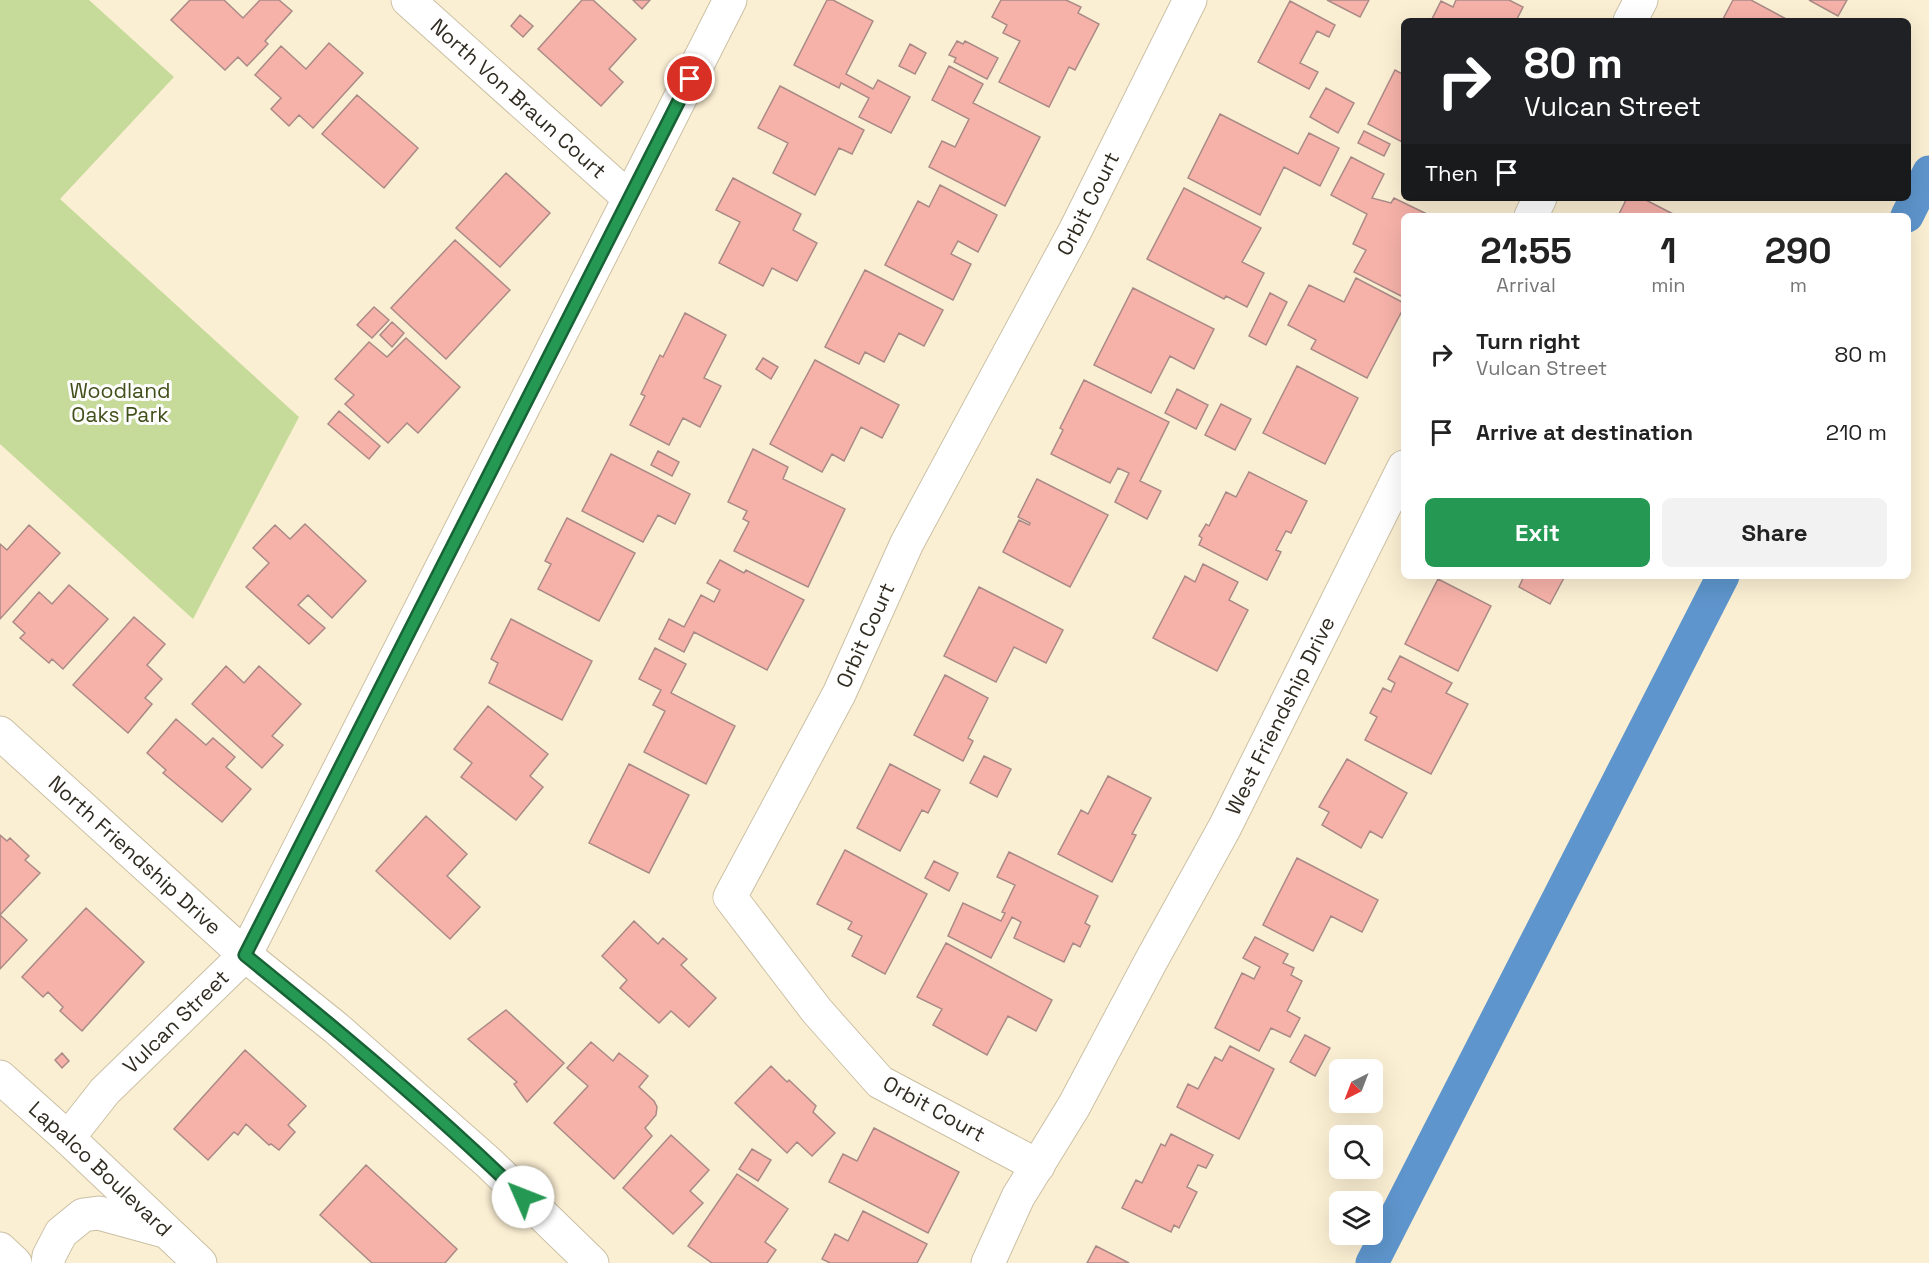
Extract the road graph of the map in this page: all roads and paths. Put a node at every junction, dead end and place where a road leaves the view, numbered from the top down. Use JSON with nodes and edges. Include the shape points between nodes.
{"nodes":[{"id":1,"x":408,"y":0,"type":"edge"},
{"id":2,"x":730,"y":0,"type":"edge"},
{"id":3,"x":1190,"y":0,"type":"edge"},
{"id":4,"x":1641,"y":0,"type":"edge"},
{"id":5,"x":1632,"y":18,"type":"edge"},
{"id":6,"x":629,"y":198,"type":"junction"},
{"id":7,"x":1401,"y":473,"type":"edge"},
{"id":8,"x":0,"y":733,"type":"edge"},
{"id":9,"x":245,"y":955,"type":"junction"},
{"id":10,"x":0,"y":1077,"type":"edge"},
{"id":11,"x":68,"y":1138,"type":"junction"},
{"id":12,"x":1038,"y":1166,"type":"junction"},
{"id":13,"x":166,"y":1232,"type":"junction"},
{"id":14,"x":0,"y":1249,"type":"edge"},
{"id":15,"x":15,"y":1263,"type":"edge"},
{"id":16,"x":48,"y":1263,"type":"edge"},
{"id":17,"x":200,"y":1263,"type":"edge"},
{"id":18,"x":592,"y":1263,"type":"edge"},
{"id":19,"x":988,"y":1263,"type":"edge"}],
"edges":[{"from":1,"to":6,"type":"street","name":"North Von Braun Court"},
{"from":2,"to":6,"type":"street","name":"Vulcan Street"},
{"from":3,"to":12,"type":"street","name":"Orbit Court","via":[[1075,231],[907,543],[839,694],[730,897],[817,1011],[880,1082]]},
{"from":4,"to":5,"type":"street"},
{"from":6,"to":9,"type":"street","name":"Vulcan Street"},
{"from":7,"to":12,"type":"street","name":"West Friendship Drive","via":[[1224,828]]},
{"from":8,"to":9,"type":"street","name":"North Friendship Drive"},
{"from":9,"to":11,"type":"street","name":"Vulcan Street","via":[[105,1091]]},
{"from":9,"to":18,"type":"street","name":"North Friendship Drive","via":[[336,1028],[489,1163]]},
{"from":10,"to":11,"type":"street","name":"Lapalco Boulevard"},
{"from":11,"to":13,"type":"street","name":"Lapalco Boulevard"},
{"from":12,"to":19,"type":"street","name":"West Friendship Drive","via":[[1018,1197]]},
{"from":13,"to":16,"type":"street","via":[[99,1213],[83,1215],[61,1233]]},
{"from":13,"to":17,"type":"street","name":"Lapalco Boulevard"},
{"from":14,"to":15,"type":"street"}]}
